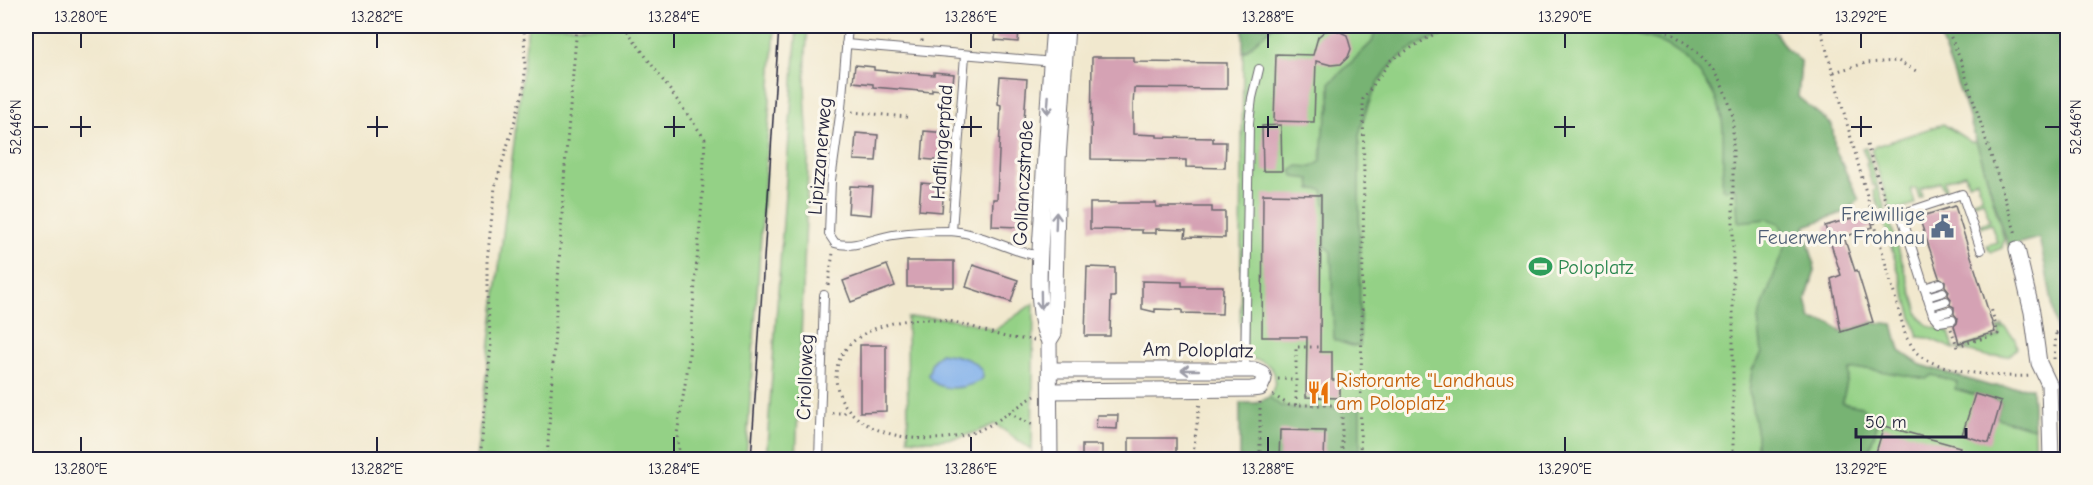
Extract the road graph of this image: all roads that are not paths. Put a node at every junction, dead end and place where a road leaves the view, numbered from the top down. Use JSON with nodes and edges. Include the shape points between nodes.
{"nodes":[{"id":1,"x":848,"y":26,"type":"edge"},
{"id":2,"x":1054,"y":26,"type":"edge"},
{"id":3,"x":1067,"y":26,"type":"edge"},
{"id":4,"x":846,"y":44,"type":"junction"},
{"id":5,"x":964,"y":55,"type":"junction"},
{"id":6,"x":1058,"y":63,"type":"junction"},
{"id":7,"x":1259,"y":69,"type":"dead end"},
{"id":8,"x":952,"y":231,"type":"junction"},
{"id":9,"x":2018,"y":249,"type":"road end"},
{"id":10,"x":1980,"y":250,"type":"dead end"},
{"id":11,"x":1048,"y":256,"type":"junction"},
{"id":12,"x":1940,"y":283,"type":"dead end"},
{"id":13,"x":1924,"y":288,"type":"junction"},
{"id":14,"x":1943,"y":292,"type":"dead end"},
{"id":15,"x":824,"y":295,"type":"road end"},
{"id":16,"x":1927,"y":297,"type":"junction"},
{"id":17,"x":1946,"y":301,"type":"dead end"},
{"id":18,"x":1930,"y":306,"type":"junction"},
{"id":19,"x":1949,"y":311,"type":"dead end"},
{"id":20,"x":1933,"y":315,"type":"junction"},
{"id":21,"x":1950,"y":321,"type":"road end"},
{"id":22,"x":1050,"y":370,"type":"junction"},
{"id":23,"x":1245,"y":370,"type":"junction"},
{"id":24,"x":1043,"y":393,"type":"junction"},
{"id":25,"x":819,"y":459,"type":"edge"},
{"id":26,"x":1050,"y":459,"type":"edge"},
{"id":27,"x":2050,"y":459,"type":"edge"}],
"edges":[{"from":1,"to":4,"type":"lane","name":"Lipizzanerweg"},
{"from":2,"to":6,"type":"street","name":"Gollanczstraße"},
{"from":3,"to":6,"type":"street","name":"Gollanczstraße"},
{"from":4,"to":5,"type":"lane"},
{"from":4,"to":8,"type":"lane","name":"Lipizzanerweg","via":[[829,234],[835,243],[850,246],[893,235]]},
{"from":5,"to":6,"type":"lane"},
{"from":5,"to":8,"type":"lane","name":"Haflingerpfad"},
{"from":6,"to":11,"type":"street","name":"Gollanczstraße"},
{"from":7,"to":23,"type":"lane","via":[[1249,123]]},
{"from":8,"to":11,"type":"lane","name":"Lipizzanerweg"},
{"from":9,"to":27,"type":"street","via":[[2039,363],[2049,384]]},
{"from":10,"to":13,"type":"lane","via":[[1962,194],[1901,214]]},
{"from":11,"to":22,"type":"street","name":"Gollanczstraße","via":[[1041,316]]},
{"from":12,"to":13,"type":"lane"},
{"from":13,"to":16,"type":"lane"},
{"from":14,"to":16,"type":"lane"},
{"from":15,"to":25,"type":"lane","name":"Criolloweg"},
{"from":16,"to":18,"type":"lane"},
{"from":17,"to":18,"type":"lane"},
{"from":18,"to":20,"type":"lane"},
{"from":19,"to":20,"type":"lane"},
{"from":20,"to":21,"type":"lane","via":[[1939,322]]},
{"from":23,"to":22,"type":"street","name":"Am Poloplatz","one_way":true},
{"from":22,"to":24,"type":"street","name":"Gollanczstraße"},
{"from":23,"to":24,"type":"street","name":"Am Poloplatz","via":[[1262,373],[1266,392],[1201,389]]},
{"from":24,"to":26,"type":"street","name":"Gollanczstraße"}]}
